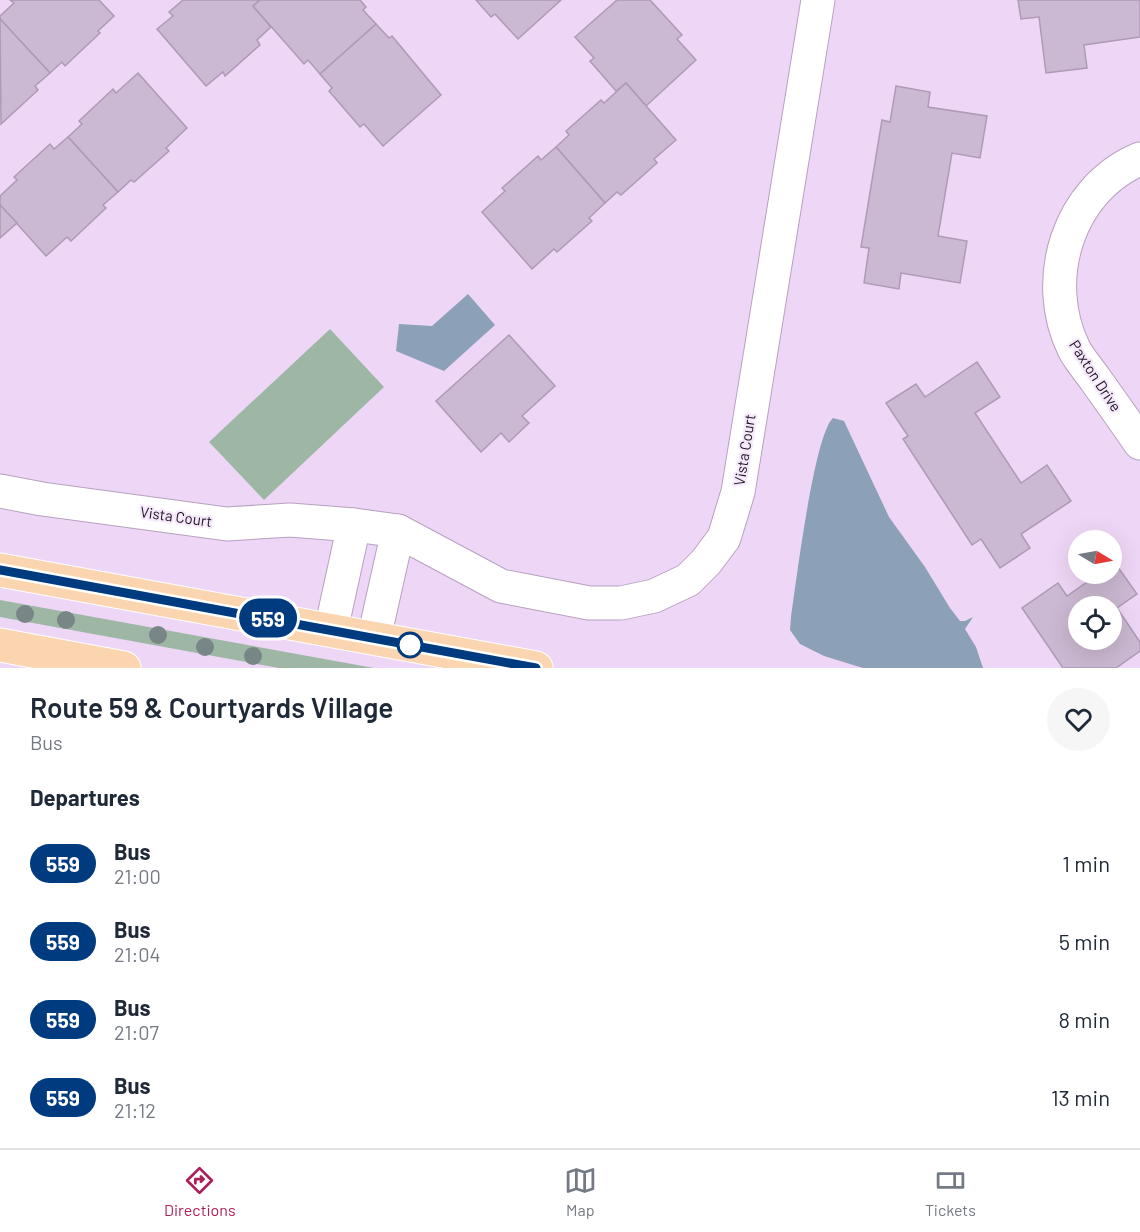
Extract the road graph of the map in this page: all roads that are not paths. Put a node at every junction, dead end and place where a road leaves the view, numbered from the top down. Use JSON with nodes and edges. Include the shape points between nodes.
{"nodes":[{"id":1,"x":818,"y":0,"type":"edge"},
{"id":2,"x":1140,"y":159,"type":"edge"},
{"id":3,"x":1140,"y":443,"type":"edge"},
{"id":4,"x":0,"y":492,"type":"edge"},
{"id":5,"x":354,"y":525,"type":"junction"},
{"id":6,"x":398,"y":531,"type":"junction"},
{"id":7,"x":0,"y":570,"type":"edge"},
{"id":8,"x":331,"y":630,"type":"junction"},
{"id":9,"x":374,"y":638,"type":"junction"},
{"id":10,"x":0,"y":645,"type":"edge"},
{"id":11,"x":124,"y":668,"type":"edge"},
{"id":12,"x":536,"y":668,"type":"edge"}],
"edges":[{"from":1,"to":6,"type":"street","name":"Vista Court","via":[[738,492],[724,538],[706,562],[688,580],[654,596],[621,603],[589,603],[501,585]]},
{"from":2,"to":3,"type":"street","name":"Paxton Drive","via":[[1112,174],[1074,219],[1064,247],[1058,285],[1074,350]]},
{"from":4,"to":5,"type":"street","name":"Vista Court","via":[[226,524],[291,520]]},
{"from":5,"to":6,"type":"street","name":"Vista Court"},
{"from":5,"to":8,"type":"street"},
{"from":6,"to":9,"type":"street"},
{"from":7,"to":8,"type":"main road"},
{"from":8,"to":9,"type":"main road"},
{"from":9,"to":12,"type":"main road"},
{"from":10,"to":11,"type":"main road"}]}
